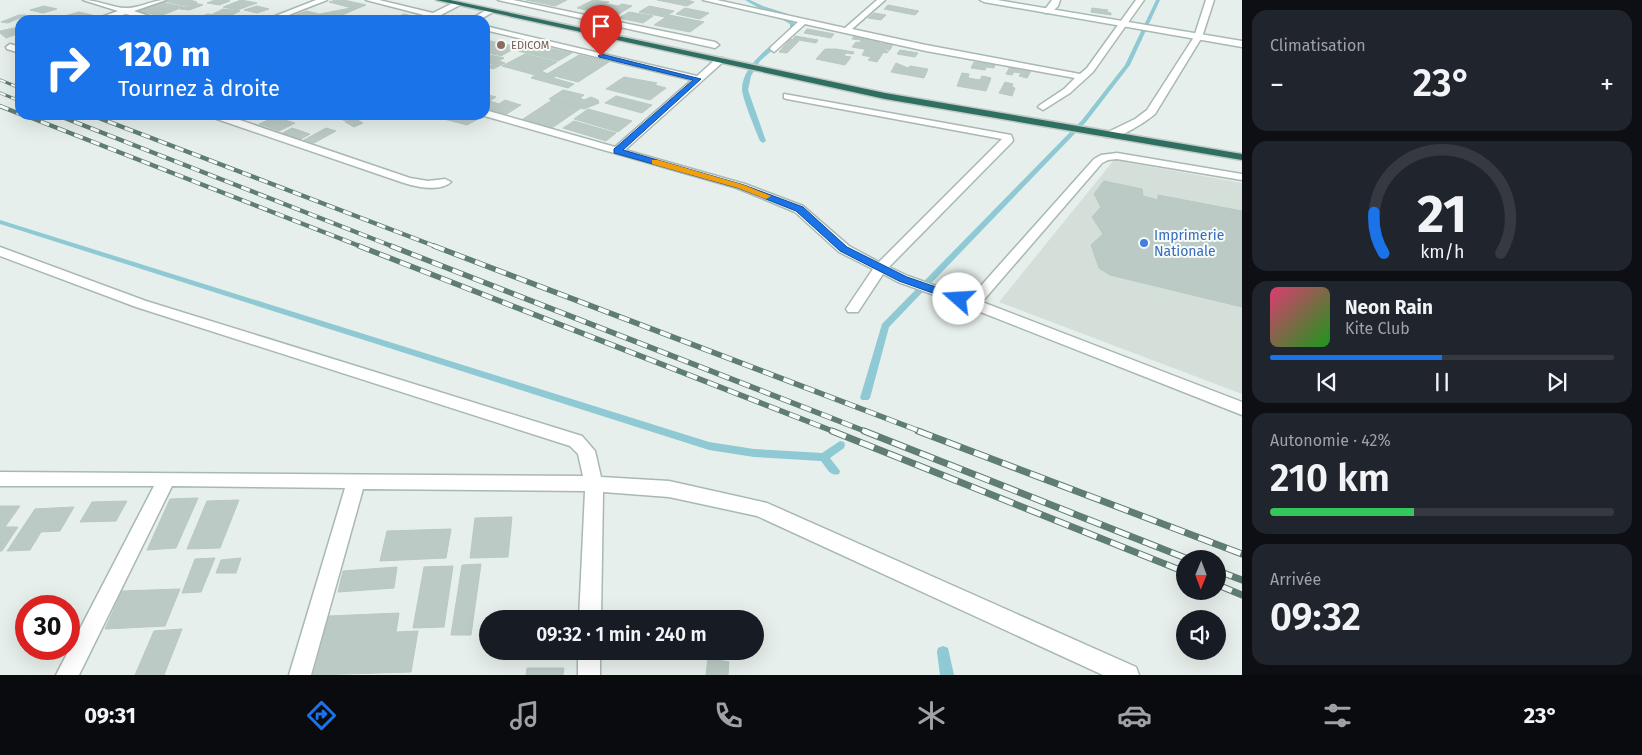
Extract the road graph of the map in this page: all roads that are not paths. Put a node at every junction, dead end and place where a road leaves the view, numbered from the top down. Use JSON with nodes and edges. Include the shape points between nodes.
{"nodes":[{"id":1,"x":87,"y":0,"type":"edge"},
{"id":2,"x":162,"y":0,"type":"edge"},
{"id":3,"x":323,"y":0,"type":"edge"},
{"id":4,"x":370,"y":0,"type":"edge"},
{"id":5,"x":440,"y":0,"type":"edge"},
{"id":6,"x":502,"y":0,"type":"edge"},
{"id":7,"x":707,"y":0,"type":"edge"},
{"id":8,"x":881,"y":0,"type":"edge"},
{"id":9,"x":984,"y":0,"type":"edge"},
{"id":10,"x":1056,"y":0,"type":"edge"},
{"id":11,"x":1140,"y":0,"type":"edge"},
{"id":12,"x":1210,"y":0,"type":"edge"},
{"id":13,"x":458,"y":4,"type":"junction"},
{"id":14,"x":126,"y":11,"type":"junction"},
{"id":15,"x":491,"y":11,"type":"junction"},
{"id":16,"x":1048,"y":11,"type":"junction"},
{"id":17,"x":113,"y":15,"type":"edge"},
{"id":18,"x":140,"y":15,"type":"edge"},
{"id":19,"x":282,"y":15,"type":"edge"},
{"id":20,"x":434,"y":15,"type":"joint"},
{"id":21,"x":483,"y":15,"type":"edge"},
{"id":22,"x":803,"y":20,"type":"junction"},
{"id":23,"x":1124,"y":24,"type":"junction"},
{"id":24,"x":490,"y":29,"type":"edge"},
{"id":25,"x":848,"y":29,"type":"junction"},
{"id":26,"x":1198,"y":37,"type":"junction"},
{"id":27,"x":1242,"y":44,"type":"edge"},
{"id":28,"x":715,"y":45,"type":"dead end"},
{"id":29,"x":774,"y":49,"type":"dead end"},
{"id":30,"x":720,"y":60,"type":"junction"},
{"id":31,"x":1083,"y":78,"type":"junction"},
{"id":32,"x":698,"y":79,"type":"junction"},
{"id":33,"x":787,"y":96,"type":"dead end"},
{"id":34,"x":885,"y":96,"type":"junction"},
{"id":35,"x":1042,"y":107,"type":"dead end"},
{"id":36,"x":877,"y":113,"type":"junction"},
{"id":37,"x":490,"y":114,"type":"edge"},
{"id":38,"x":230,"y":120,"type":"edge"},
{"id":39,"x":1110,"y":135,"type":"junction"},
{"id":40,"x":617,"y":151,"type":"junction"},
{"id":41,"x":1242,"y":157,"type":"edge"},
{"id":42,"x":1242,"y":177,"type":"edge"},
{"id":43,"x":444,"y":182,"type":"dead end"},
{"id":44,"x":0,"y":251,"type":"edge"},
{"id":45,"x":880,"y":268,"type":"junction"},
{"id":46,"x":973,"y":304,"type":"junction"},
{"id":47,"x":852,"y":309,"type":"dead end"},
{"id":48,"x":1242,"y":409,"type":"edge"},
{"id":49,"x":0,"y":479,"type":"edge"},
{"id":50,"x":167,"y":479,"type":"junction"},
{"id":51,"x":356,"y":481,"type":"junction"},
{"id":52,"x":594,"y":484,"type":"junction"},
{"id":53,"x":590,"y":610,"type":"edge"},
{"id":54,"x":589,"y":660,"type":"edge"},
{"id":55,"x":67,"y":675,"type":"edge"},
{"id":56,"x":300,"y":675,"type":"edge"},
{"id":57,"x":589,"y":675,"type":"edge"},
{"id":58,"x":1128,"y":675,"type":"edge"}],
"edges":[{"from":1,"to":14,"type":"street"},
{"from":2,"to":14,"type":"street"},
{"from":3,"to":19,"type":"street"},
{"from":4,"to":20,"type":"street"},
{"from":5,"to":13,"type":"highway"},
{"from":6,"to":28,"type":"street"},
{"from":7,"to":22,"type":"street"},
{"from":8,"to":25,"type":"street"},
{"from":9,"to":16,"type":"street"},
{"from":10,"to":16,"type":"street"},
{"from":11,"to":23,"type":"street"},
{"from":12,"to":26,"type":"street"},
{"from":13,"to":15,"type":"highway"},
{"from":13,"to":20,"type":"street"},
{"from":14,"to":17,"type":"street"},
{"from":14,"to":18,"type":"street"},
{"from":15,"to":21,"type":"street"},
{"from":15,"to":30,"type":"highway"},
{"from":16,"to":23,"type":"street"},
{"from":22,"to":25,"type":"street"},
{"from":22,"to":29,"type":"street"},
{"from":23,"to":26,"type":"street"},
{"from":23,"to":31,"type":"street"},
{"from":24,"to":32,"type":"street"},
{"from":25,"to":31,"type":"street","via":[[926,48]]},
{"from":26,"to":27,"type":"street"},
{"from":26,"to":39,"type":"street","via":[[1151,112]]},
{"from":30,"to":32,"type":"street"},
{"from":30,"to":34,"type":"highway"},
{"from":31,"to":35,"type":"street"},
{"from":32,"to":40,"type":"street"},
{"from":33,"to":36,"type":"street"},
{"from":34,"to":36,"type":"street"},
{"from":34,"to":39,"type":"highway"},
{"from":36,"to":45,"type":"street","via":[[1007,137],[1008,140]]},
{"from":37,"to":40,"type":"street"},
{"from":38,"to":43,"type":"street","via":[[408,181]]},
{"from":39,"to":41,"type":"highway"},
{"from":40,"to":45,"type":"street","via":[[741,186],[799,209],[844,249]]},
{"from":42,"to":46,"type":"street","via":[[1117,156],[1105,157],[1098,161]]},
{"from":44,"to":52,"type":"street","via":[[141,304],[576,441],[586,451]]},
{"from":45,"to":46,"type":"street"},
{"from":45,"to":47,"type":"street"},
{"from":46,"to":48,"type":"street"},
{"from":49,"to":50,"type":"street"},
{"from":50,"to":51,"type":"street"},
{"from":50,"to":55,"type":"street"},
{"from":51,"to":52,"type":"street"},
{"from":51,"to":56,"type":"street"},
{"from":52,"to":53,"type":"street"},
{"from":52,"to":58,"type":"street","via":[[669,489],[760,509]]},
{"from":54,"to":57,"type":"street"}]}
